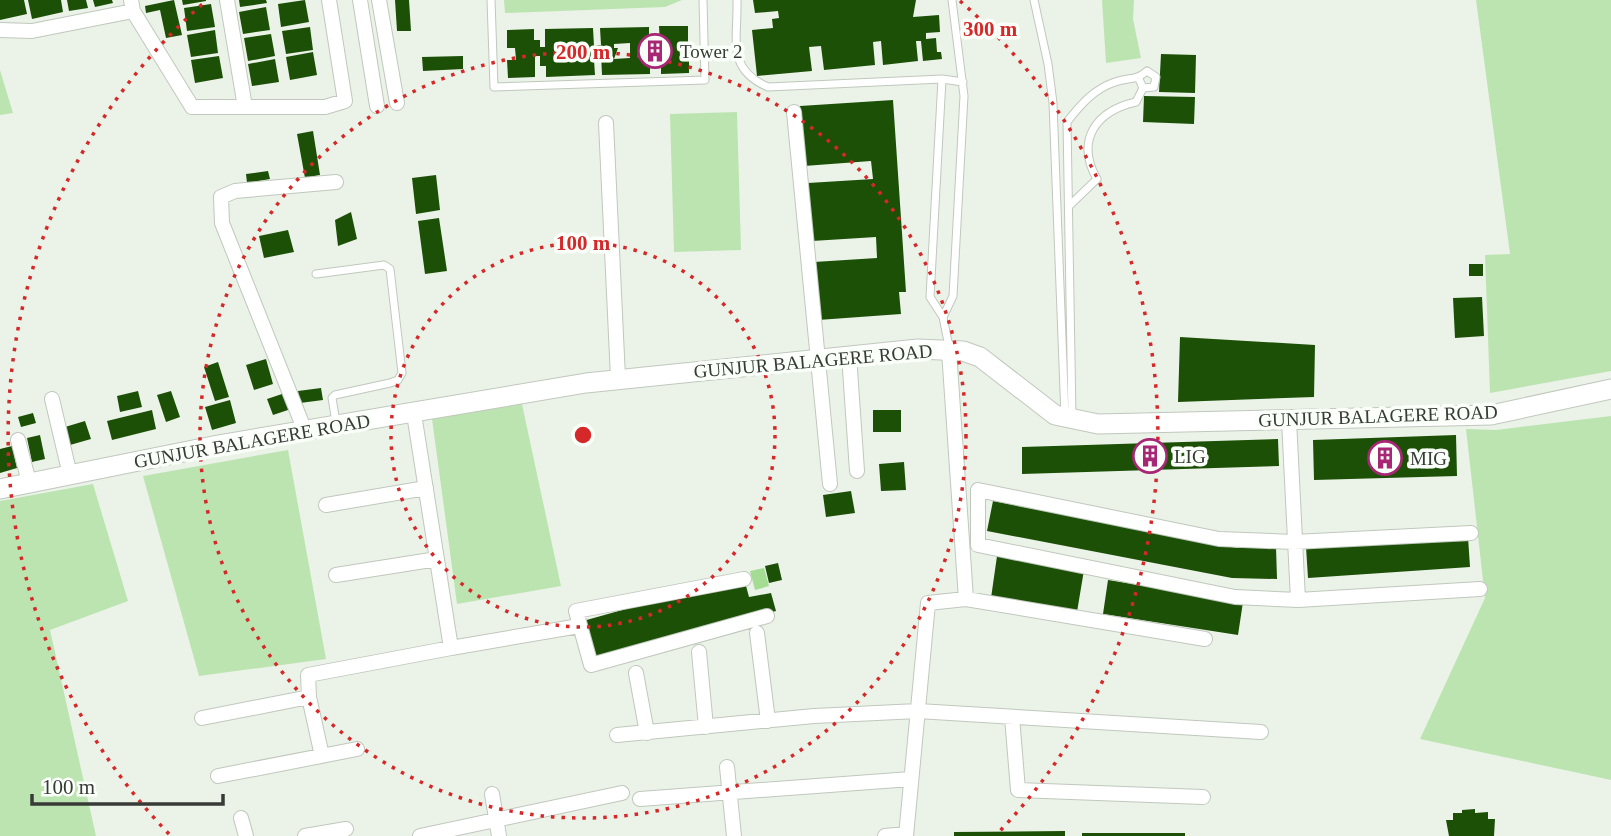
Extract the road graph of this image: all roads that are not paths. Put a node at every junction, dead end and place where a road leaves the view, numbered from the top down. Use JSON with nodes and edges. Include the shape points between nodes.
{"nodes":[{"id":1,"x":227,"y":0,"type":"edge"},
{"id":2,"x":329,"y":0,"type":"edge"},
{"id":3,"x":360,"y":0,"type":"edge"},
{"id":4,"x":379,"y":0,"type":"edge"},
{"id":5,"x":491,"y":0,"type":"edge"},
{"id":6,"x":703,"y":0,"type":"edge"},
{"id":7,"x":737,"y":0,"type":"edge"},
{"id":8,"x":951,"y":0,"type":"edge"},
{"id":9,"x":1034,"y":0,"type":"edge"},
{"id":10,"x":132,"y":6,"type":"edge"},
{"id":11,"x":0,"y":30,"type":"edge"},
{"id":12,"x":942,"y":79,"type":"junction"},
{"id":13,"x":1139,"y":79,"type":"junction"},
{"id":14,"x":963,"y":82,"type":"junction"},
{"id":15,"x":1143,"y":88,"type":"junction"},
{"id":16,"x":397,"y":103,"type":"dead end"},
{"id":17,"x":377,"y":106,"type":"dead end"},
{"id":18,"x":245,"y":107,"type":"junction"},
{"id":19,"x":794,"y":112,"type":"dead end"},
{"id":20,"x":606,"y":123,"type":"dead end"},
{"id":21,"x":336,"y":182,"type":"dead end"},
{"id":22,"x":1069,"y":206,"type":"junction"},
{"id":23,"x":316,"y":274,"type":"dead end"},
{"id":24,"x":943,"y":317,"type":"junction"},
{"id":25,"x":949,"y":351,"type":"junction"},
{"id":26,"x":849,"y":355,"type":"junction"},
{"id":27,"x":819,"y":358,"type":"junction"},
{"id":28,"x":618,"y":378,"type":"junction"},
{"id":29,"x":1611,"y":389,"type":"edge"},
{"id":30,"x":52,"y":399,"type":"dead end"},
{"id":31,"x":414,"y":414,"type":"junction"},
{"id":32,"x":1068,"y":418,"type":"junction"},
{"id":33,"x":1289,"y":420,"type":"junction"},
{"id":34,"x":337,"y":426,"type":"junction"},
{"id":35,"x":305,"y":431,"type":"junction"},
{"id":36,"x":18,"y":440,"type":"dead end"},
{"id":37,"x":858,"y":471,"type":"dead end"},
{"id":38,"x":70,"y":475,"type":"junction"},
{"id":39,"x":29,"y":482,"type":"junction"},
{"id":40,"x":830,"y":484,"type":"dead end"},
{"id":41,"x":426,"y":488,"type":"junction"},
{"id":42,"x":0,"y":489,"type":"edge"},
{"id":43,"x":326,"y":505,"type":"dead end"},
{"id":44,"x":1471,"y":533,"type":"dead end"},
{"id":45,"x":1294,"y":542,"type":"junction"},
{"id":46,"x":437,"y":559,"type":"junction"},
{"id":47,"x":336,"y":575,"type":"dead end"},
{"id":48,"x":744,"y":579,"type":"dead end"},
{"id":49,"x":1480,"y":589,"type":"dead end"},
{"id":50,"x":965,"y":599,"type":"junction"},
{"id":51,"x":1298,"y":600,"type":"junction"},
{"id":52,"x":767,"y":616,"type":"dead end"},
{"id":53,"x":579,"y":626,"type":"junction"},
{"id":54,"x":757,"y":633,"type":"dead end"},
{"id":55,"x":1205,"y":639,"type":"dead end"},
{"id":56,"x":452,"y":648,"type":"junction"},
{"id":57,"x":699,"y":652,"type":"dead end"},
{"id":58,"x":636,"y":673,"type":"dead end"},
{"id":59,"x":309,"y":697,"type":"junction"},
{"id":60,"x":918,"y":711,"type":"junction"},
{"id":61,"x":1012,"y":717,"type":"junction"},
{"id":62,"x":202,"y":718,"type":"dead end"},
{"id":63,"x":768,"y":721,"type":"junction"},
{"id":64,"x":706,"y":727,"type":"junction"},
{"id":65,"x":1261,"y":732,"type":"dead end"},
{"id":66,"x":647,"y":733,"type":"junction"},
{"id":67,"x":617,"y":735,"type":"dead end"},
{"id":68,"x":357,"y":749,"type":"dead end"},
{"id":69,"x":322,"y":756,"type":"junction"},
{"id":70,"x":727,"y":767,"type":"dead end"},
{"id":71,"x":218,"y":776,"type":"dead end"},
{"id":72,"x":911,"y":779,"type":"junction"},
{"id":73,"x":730,"y":792,"type":"junction"},
{"id":74,"x":622,"y":793,"type":"dead end"},
{"id":75,"x":492,"y":794,"type":"dead end"},
{"id":76,"x":1203,"y":797,"type":"dead end"},
{"id":77,"x":640,"y":799,"type":"dead end"},
{"id":78,"x":241,"y":818,"type":"dead end"},
{"id":79,"x":496,"y":820,"type":"junction"},
{"id":80,"x":345,"y":829,"type":"dead end"},
{"id":81,"x":906,"y":835,"type":"edge"},
{"id":82,"x":246,"y":836,"type":"edge"},
{"id":83,"x":305,"y":836,"type":"edge"},
{"id":84,"x":420,"y":836,"type":"edge"},
{"id":85,"x":499,"y":836,"type":"edge"},
{"id":86,"x":734,"y":836,"type":"edge"},
{"id":87,"x":885,"y":836,"type":"edge"}],
"edges":[{"from":1,"to":18,"type":"street"},
{"from":2,"to":18,"type":"street","via":[[345,101],[325,107]]},
{"from":3,"to":17,"type":"street"},
{"from":4,"to":16,"type":"street"},
{"from":5,"to":6,"type":"lane","via":[[494,87],[705,79]]},
{"from":7,"to":12,"type":"lane","via":[[740,65],[745,75],[768,87]]},
{"from":8,"to":14,"type":"lane"},
{"from":9,"to":32,"type":"lane","via":[[1053,103]]},
{"from":10,"to":11,"type":"street","via":[[32,31]]},
{"from":10,"to":18,"type":"street","via":[[192,107]]},
{"from":12,"to":14,"type":"lane"},
{"from":12,"to":24,"type":"lane","via":[[930,296]]},
{"from":13,"to":15,"type":"lane"},
{"from":13,"to":15,"type":"lane","via":[[1147,71],[1156,77],[1154,88]]},
{"from":13,"to":22,"type":"lane","via":[[1118,80],[1097,90],[1067,122]]},
{"from":14,"to":24,"type":"lane","via":[[953,296]]},
{"from":15,"to":22,"type":"lane","via":[[1136,102],[1109,110],[1096,125],[1089,156],[1097,179]]},
{"from":19,"to":27,"type":"street"},
{"from":20,"to":28,"type":"street"},
{"from":21,"to":35,"type":"street","via":[[235,191],[221,197],[222,223]]},
{"from":22,"to":32,"type":"lane"},
{"from":23,"to":34,"type":"lane","via":[[384,265],[390,269],[402,373],[390,383],[335,395]]},
{"from":24,"to":25,"type":"lane"},
{"from":25,"to":26,"type":"street","name":"GUNJUR BALAGERE ROAD"},
{"from":25,"to":32,"type":"street","name":"GUNJUR BALAGERE ROAD","via":[[980,358],[1055,415]]},
{"from":25,"to":50,"type":"street"},
{"from":26,"to":27,"type":"street","name":"GUNJUR BALAGERE ROAD"},
{"from":26,"to":37,"type":"street"},
{"from":27,"to":28,"type":"street","name":"GUNJUR BALAGERE ROAD"},
{"from":27,"to":40,"type":"street"},
{"from":28,"to":31,"type":"street","name":"GUNJUR BALAGERE ROAD"},
{"from":29,"to":33,"type":"street","name":"GUNJUR BALAGERE ROAD","via":[[1491,415]]},
{"from":30,"to":38,"type":"street"},
{"from":31,"to":34,"type":"street","name":"GUNJUR BALAGERE ROAD"},
{"from":31,"to":41,"type":"street"},
{"from":32,"to":33,"type":"street","name":"GUNJUR BALAGERE ROAD","via":[[1098,424]]},
{"from":33,"to":45,"type":"street"},
{"from":34,"to":35,"type":"street","name":"GUNJUR BALAGERE ROAD"},
{"from":35,"to":38,"type":"street","name":"GUNJUR BALAGERE ROAD"},
{"from":36,"to":39,"type":"street"},
{"from":38,"to":39,"type":"street","name":"GUNJUR BALAGERE ROAD"},
{"from":39,"to":42,"type":"street","name":"GUNJUR BALAGERE ROAD"},
{"from":41,"to":43,"type":"street"},
{"from":41,"to":46,"type":"street"},
{"from":44,"to":45,"type":"street"},
{"from":45,"to":51,"type":"street"},
{"from":45,"to":51,"type":"street","via":[[1219,539],[978,490],[978,545],[1235,597]]},
{"from":46,"to":47,"type":"street"},
{"from":46,"to":56,"type":"street"},
{"from":48,"to":53,"type":"street","via":[[576,611]]},
{"from":49,"to":51,"type":"street"},
{"from":50,"to":55,"type":"street"},
{"from":50,"to":60,"type":"street","via":[[928,603]]},
{"from":52,"to":53,"type":"street","via":[[591,665]]},
{"from":53,"to":56,"type":"street"},
{"from":54,"to":63,"type":"street"},
{"from":56,"to":59,"type":"street","via":[[313,673],[306,679]]},
{"from":57,"to":64,"type":"street"},
{"from":58,"to":66,"type":"street"},
{"from":59,"to":62,"type":"street"},
{"from":59,"to":69,"type":"street"},
{"from":60,"to":61,"type":"street"},
{"from":60,"to":63,"type":"street"},
{"from":60,"to":72,"type":"street"},
{"from":61,"to":65,"type":"street"},
{"from":61,"to":76,"type":"street","via":[[1018,790]]},
{"from":63,"to":64,"type":"street"},
{"from":64,"to":66,"type":"street"},
{"from":66,"to":67,"type":"street"},
{"from":68,"to":69,"type":"street"},
{"from":69,"to":71,"type":"street"},
{"from":70,"to":73,"type":"street"},
{"from":72,"to":73,"type":"street"},
{"from":72,"to":81,"type":"street"},
{"from":73,"to":77,"type":"street"},
{"from":73,"to":86,"type":"street"},
{"from":74,"to":79,"type":"street"},
{"from":75,"to":79,"type":"street"},
{"from":78,"to":82,"type":"street"},
{"from":79,"to":84,"type":"street"},
{"from":79,"to":85,"type":"street"},
{"from":80,"to":83,"type":"street"},
{"from":81,"to":87,"type":"street"}]}
